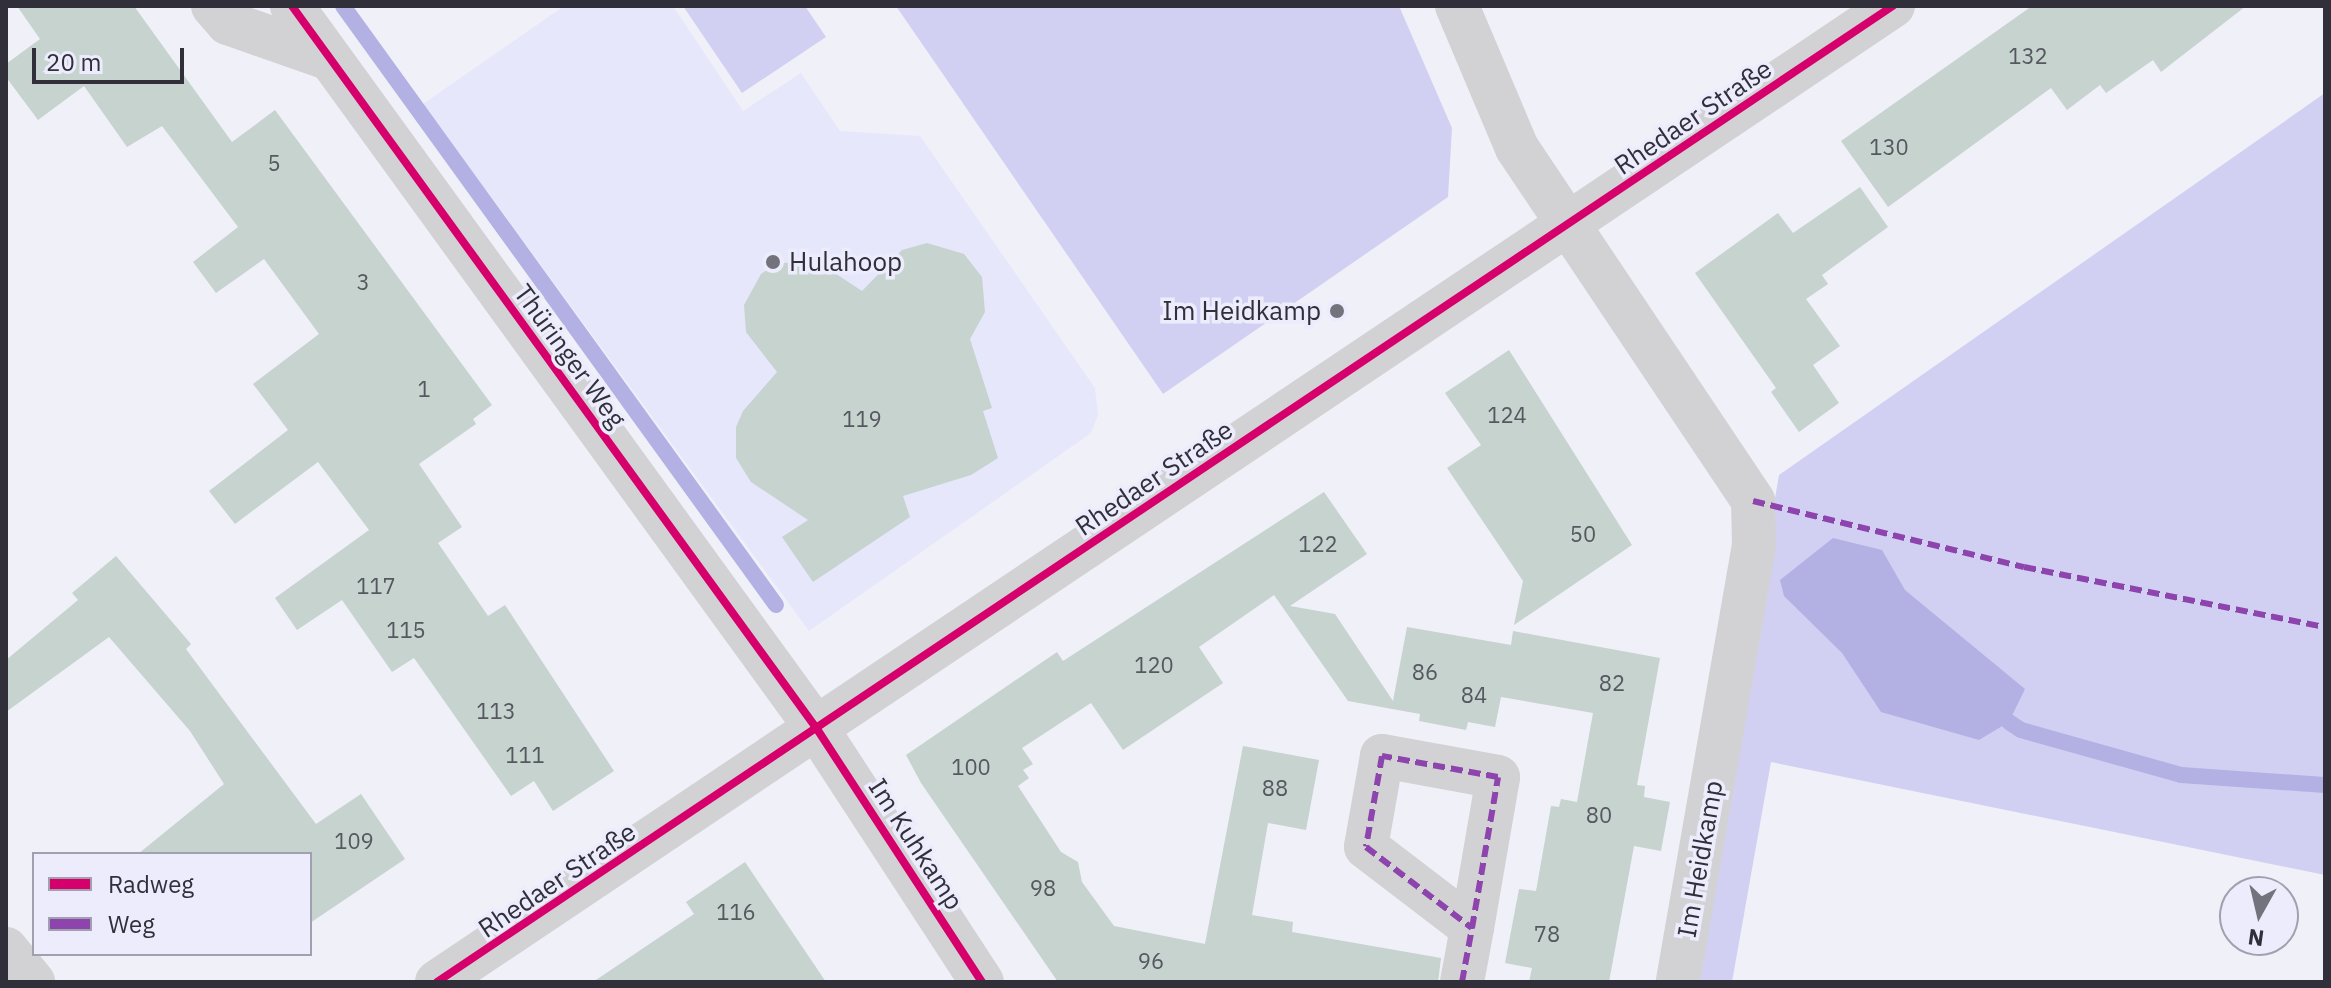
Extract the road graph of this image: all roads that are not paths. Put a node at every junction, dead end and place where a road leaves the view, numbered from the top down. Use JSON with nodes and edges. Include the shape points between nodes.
{"nodes":[{"id":1,"x":213,"y":6,"type":"edge"},
{"id":2,"x":292,"y":6,"type":"edge"},
{"id":3,"x":1457,"y":6,"type":"edge"},
{"id":4,"x":1893,"y":6,"type":"edge"},
{"id":5,"x":330,"y":59,"type":"junction"},
{"id":6,"x":1568,"y":225,"type":"junction"},
{"id":7,"x":817,"y":729,"type":"junction"},
{"id":8,"x":1472,"y":928,"type":"dead end"},
{"id":9,"x":6,"y":949,"type":"edge"},
{"id":10,"x":33,"y":982,"type":"edge"},
{"id":11,"x":437,"y":982,"type":"edge"},
{"id":12,"x":982,"y":982,"type":"edge"},
{"id":13,"x":1462,"y":982,"type":"edge"},
{"id":14,"x":1678,"y":982,"type":"edge"}],
"edges":[{"from":1,"to":5,"type":"street","via":[[228,23]]},
{"from":2,"to":5,"type":"street","name":"Thüringer Weg"},
{"from":3,"to":6,"type":"street","name":"Im Heidkamp","via":[[1517,148]]},
{"from":4,"to":6,"type":"street","name":"Rhedaer Straße"},
{"from":5,"to":7,"type":"street","name":"Thüringer Weg"},
{"from":6,"to":7,"type":"street","name":"Rhedaer Straße"},
{"from":6,"to":14,"type":"street","name":"Im Heidkamp","via":[[1753,501],[1754,545]]},
{"from":7,"to":11,"type":"street","name":"Rhedaer Straße"},
{"from":7,"to":12,"type":"street","name":"Im Kuhkamp"},
{"from":8,"to":13,"type":"street"},
{"from":9,"to":10,"type":"street"}]}
